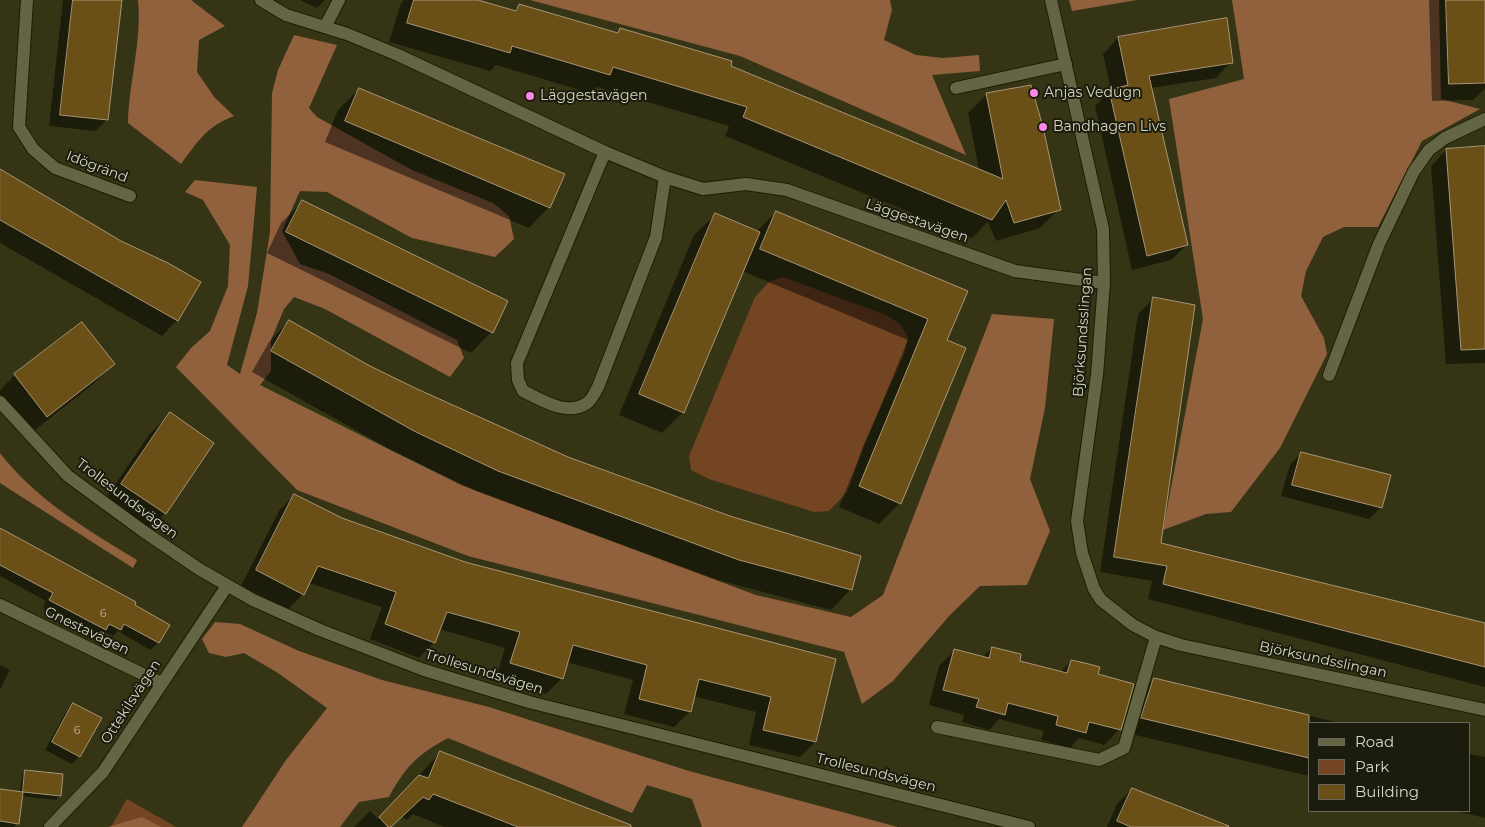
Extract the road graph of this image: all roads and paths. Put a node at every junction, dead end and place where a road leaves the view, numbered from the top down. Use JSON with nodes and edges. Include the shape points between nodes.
{"nodes":[{"id":1,"x":27,"y":0,"type":"edge"},
{"id":2,"x":261,"y":0,"type":"edge"},
{"id":3,"x":339,"y":0,"type":"edge"},
{"id":4,"x":1052,"y":0,"type":"edge"},
{"id":5,"x":325,"y":27,"type":"junction"},
{"id":6,"x":1066,"y":64,"type":"junction"},
{"id":7,"x":956,"y":88,"type":"dead end"},
{"id":8,"x":1485,"y":119,"type":"edge"},
{"id":9,"x":605,"y":152,"type":"junction"},
{"id":10,"x":665,"y":176,"type":"junction"},
{"id":11,"x":130,"y":196,"type":"dead end"},
{"id":12,"x":1104,"y":283,"type":"junction"},
{"id":13,"x":1329,"y":375,"type":"dead end"},
{"id":14,"x":0,"y":402,"type":"edge"},
{"id":15,"x":227,"y":586,"type":"junction"},
{"id":16,"x":0,"y":605,"type":"edge"},
{"id":17,"x":1156,"y":637,"type":"junction"},
{"id":18,"x":161,"y":683,"type":"junction"},
{"id":19,"x":1485,"y":710,"type":"edge"},
{"id":20,"x":937,"y":727,"type":"dead end"},
{"id":21,"x":986,"y":821,"type":"edge"},
{"id":22,"x":50,"y":827,"type":"edge"},
{"id":23,"x":1028,"y":827,"type":"edge"}],
"edges":[{"from":1,"to":11,"type":"street","name":"Idögränd","via":[[19,127],[33,149],[55,168]]},
{"from":2,"to":5,"type":"street","name":"Läggestavägen","via":[[286,15]]},
{"from":3,"to":5,"type":"street"},
{"from":4,"to":6,"type":"street","name":"Björksundsslingan"},
{"from":5,"to":9,"type":"street","name":"Läggestavägen","via":[[398,55]]},
{"from":6,"to":7,"type":"street"},
{"from":6,"to":12,"type":"street","name":"Björksundsslingan","via":[[1103,229]]},
{"from":8,"to":13,"type":"street","via":[[1445,138],[1429,150],[1414,171],[1379,244]]},
{"from":9,"to":10,"type":"street","name":"Läggestavägen"},
{"from":9,"to":10,"type":"street","via":[[517,363],[518,380],[523,391],[559,407],[576,408],[589,403],[598,387],[656,237]]},
{"from":10,"to":12,"type":"street","name":"Läggestavägen","via":[[703,189],[746,184],[787,190],[1015,271]]},
{"from":12,"to":17,"type":"street","name":"Björksundsslingan","via":[[1097,375],[1076,521],[1082,553],[1101,600],[1133,625]]},
{"from":14,"to":15,"type":"street","name":"Trollesundsvägen","via":[[68,476],[143,531]]},
{"from":15,"to":18,"type":"street","name":"Ottekilsvägen"},
{"from":15,"to":21,"type":"street","name":"Trollesundsvägen","via":[[320,630],[424,670],[521,699]]},
{"from":16,"to":18,"type":"street","name":"Gnestavägen"},
{"from":17,"to":19,"type":"street","name":"Björksundsslingan"},
{"from":17,"to":20,"type":"street","via":[[1124,748],[1099,760]]},
{"from":18,"to":22,"type":"street","name":"Ottekilsvägen","via":[[103,772]]},
{"from":21,"to":23,"type":"street","name":"Trollesundsvägen"}]}
